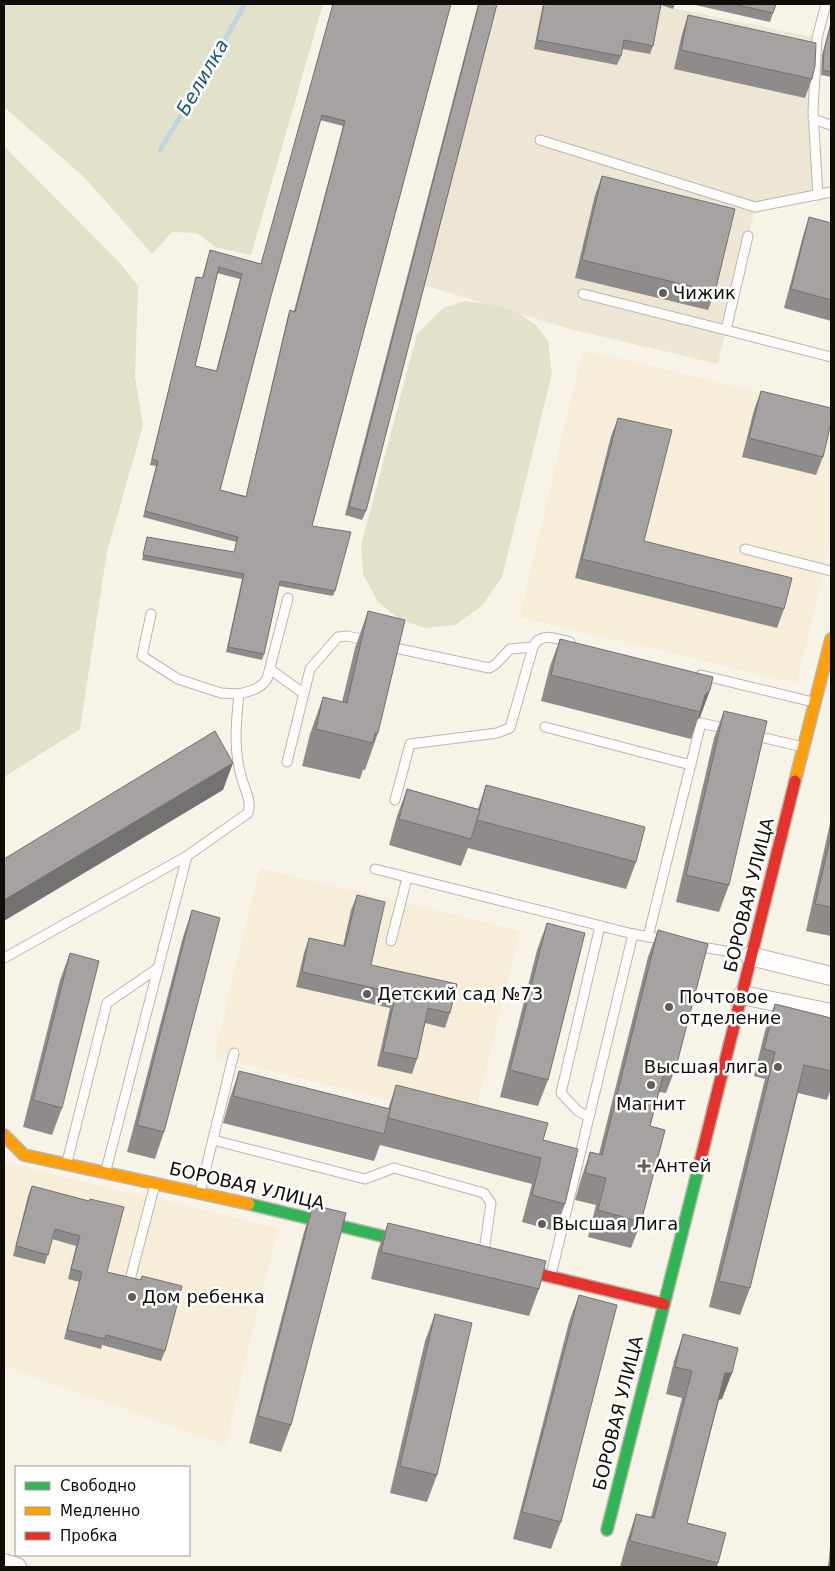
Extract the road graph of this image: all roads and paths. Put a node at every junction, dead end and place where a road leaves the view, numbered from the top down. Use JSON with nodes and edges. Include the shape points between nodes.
{"nodes":[{"id":1,"x":826,"y":4,"type":"edge"},
{"id":2,"x":813,"y":119,"type":"junction"},
{"id":3,"x":831,"y":125,"type":"edge"},
{"id":4,"x":540,"y":140,"type":"dead end"},
{"id":5,"x":831,"y":192,"type":"edge"},
{"id":6,"x":818,"y":195,"type":"junction"},
{"id":7,"x":748,"y":236,"type":"dead end"},
{"id":8,"x":582,"y":294,"type":"dead end"},
{"id":9,"x":726,"y":330,"type":"junction"},
{"id":10,"x":831,"y":357,"type":"edge"},
{"id":11,"x":746,"y":549,"type":"dead end"},
{"id":12,"x":831,"y":571,"type":"edge"},
{"id":13,"x":288,"y":598,"type":"dead end"},
{"id":14,"x":151,"y":614,"type":"dead end"},
{"id":15,"x":831,"y":640,"type":"edge"},
{"id":16,"x":577,"y":644,"type":"edge"},
{"id":17,"x":533,"y":647,"type":"junction"},
{"id":18,"x":271,"y":670,"type":"junction"},
{"id":19,"x":692,"y":672,"type":"edge"},
{"id":20,"x":303,"y":693,"type":"junction"},
{"id":21,"x":239,"y":694,"type":"junction"},
{"id":22,"x":815,"y":703,"type":"junction"},
{"id":23,"x":545,"y":727,"type":"dead end"},
{"id":24,"x":804,"y":747,"type":"junction"},
{"id":25,"x":287,"y":762,"type":"dead end"},
{"id":26,"x":691,"y":765,"type":"junction"},
{"id":27,"x":395,"y":800,"type":"dead end"},
{"id":28,"x":187,"y":856,"type":"junction"},
{"id":29,"x":375,"y":869,"type":"dead end"},
{"id":30,"x":408,"y":878,"type":"junction"},
{"id":31,"x":600,"y":926,"type":"junction"},
{"id":32,"x":634,"y":934,"type":"junction"},
{"id":33,"x":648,"y":937,"type":"junction"},
{"id":34,"x":391,"y":942,"type":"dead end"},
{"id":35,"x":750,"y":956,"type":"junction"},
{"id":36,"x":4,"y":958,"type":"edge"},
{"id":37,"x":158,"y":968,"type":"junction"},
{"id":38,"x":831,"y":976,"type":"edge"},
{"id":39,"x":742,"y":994,"type":"junction"},
{"id":40,"x":831,"y":1013,"type":"edge"},
{"id":41,"x":234,"y":1053,"type":"dead end"},
{"id":42,"x":589,"y":1117,"type":"junction"},
{"id":43,"x":4,"y":1135,"type":"edge"},
{"id":44,"x":213,"y":1140,"type":"junction"},
{"id":45,"x":66,"y":1164,"type":"junction"},
{"id":46,"x":105,"y":1173,"type":"junction"},
{"id":47,"x":155,"y":1184,"type":"junction"},
{"id":48,"x":200,"y":1192,"type":"junction"},
{"id":49,"x":426,"y":1247,"type":"edge"},
{"id":50,"x":488,"y":1262,"type":"joint"},
{"id":51,"x":131,"y":1276,"type":"edge"},
{"id":52,"x":551,"y":1277,"type":"junction"},
{"id":53,"x":664,"y":1304,"type":"junction"},
{"id":54,"x":607,"y":1530,"type":"dead end"},
{"id":55,"x":4,"y":1563,"type":"edge"},
{"id":56,"x":17,"y":1567,"type":"edge"}],
"edges":[{"from":1,"to":2,"type":"lane","via":[[817,38]]},
{"from":2,"to":3,"type":"lane"},
{"from":2,"to":6,"type":"lane"},
{"from":4,"to":6,"type":"lane","via":[[755,208]]},
{"from":5,"to":6,"type":"lane"},
{"from":7,"to":9,"type":"lane"},
{"from":8,"to":9,"type":"lane"},
{"from":9,"to":10,"type":"lane"},
{"from":11,"to":12,"type":"lane"},
{"from":13,"to":18,"type":"lane"},
{"from":14,"to":21,"type":"lane","via":[[142,656],[178,679],[221,693]]},
{"from":15,"to":22,"type":"street","name":"БОРОВАЯ УЛИЦА"},
{"from":16,"to":17,"type":"lane","via":[[542,637]]},
{"from":17,"to":20,"type":"lane","via":[[510,649],[493,667],[484,668],[342,636],[310,669]]},
{"from":17,"to":27,"type":"lane","via":[[510,728],[497,733],[410,744]]},
{"from":18,"to":20,"type":"lane"},
{"from":18,"to":21,"type":"lane","via":[[267,679],[254,691]]},
{"from":19,"to":22,"type":"lane"},
{"from":20,"to":25,"type":"lane"},
{"from":21,"to":28,"type":"lane","via":[[235,735],[239,770],[250,808],[245,816]]},
{"from":22,"to":24,"type":"street","name":"БОРОВАЯ УЛИЦА"},
{"from":23,"to":26,"type":"lane"},
{"from":24,"to":26,"type":"lane","via":[[701,723]]},
{"from":24,"to":35,"type":"street","name":"БОРОВАЯ УЛИЦА"},
{"from":26,"to":33,"type":"lane"},
{"from":28,"to":36,"type":"lane"},
{"from":28,"to":37,"type":"lane"},
{"from":29,"to":30,"type":"lane"},
{"from":30,"to":31,"type":"lane"},
{"from":30,"to":34,"type":"lane"},
{"from":31,"to":32,"type":"lane"},
{"from":31,"to":42,"type":"lane","via":[[561,1094]]},
{"from":32,"to":33,"type":"lane"},
{"from":32,"to":42,"type":"lane"},
{"from":33,"to":35,"type":"lane"},
{"from":35,"to":38,"type":"street"},
{"from":35,"to":39,"type":"street","name":"БОРОВАЯ УЛИЦА"},
{"from":37,"to":45,"type":"lane","via":[[107,1003]]},
{"from":37,"to":46,"type":"lane"},
{"from":39,"to":40,"type":"street"},
{"from":39,"to":53,"type":"street","name":"БОРОВАЯ УЛИЦА"},
{"from":41,"to":44,"type":"lane"},
{"from":42,"to":52,"type":"lane"},
{"from":43,"to":45,"type":"street","name":"БОРОВАЯ УЛИЦА","via":[[24,1155]]},
{"from":44,"to":48,"type":"lane"},
{"from":44,"to":50,"type":"lane","via":[[365,1179],[394,1168],[484,1193],[491,1204]]},
{"from":45,"to":46,"type":"street","name":"БОРОВАЯ УЛИЦА"},
{"from":46,"to":47,"type":"street","name":"БОРОВАЯ УЛИЦА"},
{"from":47,"to":48,"type":"street","name":"БОРОВАЯ УЛИЦА"},
{"from":47,"to":51,"type":"lane"},
{"from":48,"to":49,"type":"street","name":"БОРОВАЯ УЛИЦА"},
{"from":50,"to":52,"type":"street"},
{"from":52,"to":53,"type":"street"},
{"from":53,"to":54,"type":"street","name":"БОРОВАЯ УЛИЦА"},
{"from":55,"to":56,"type":"street"}]}
